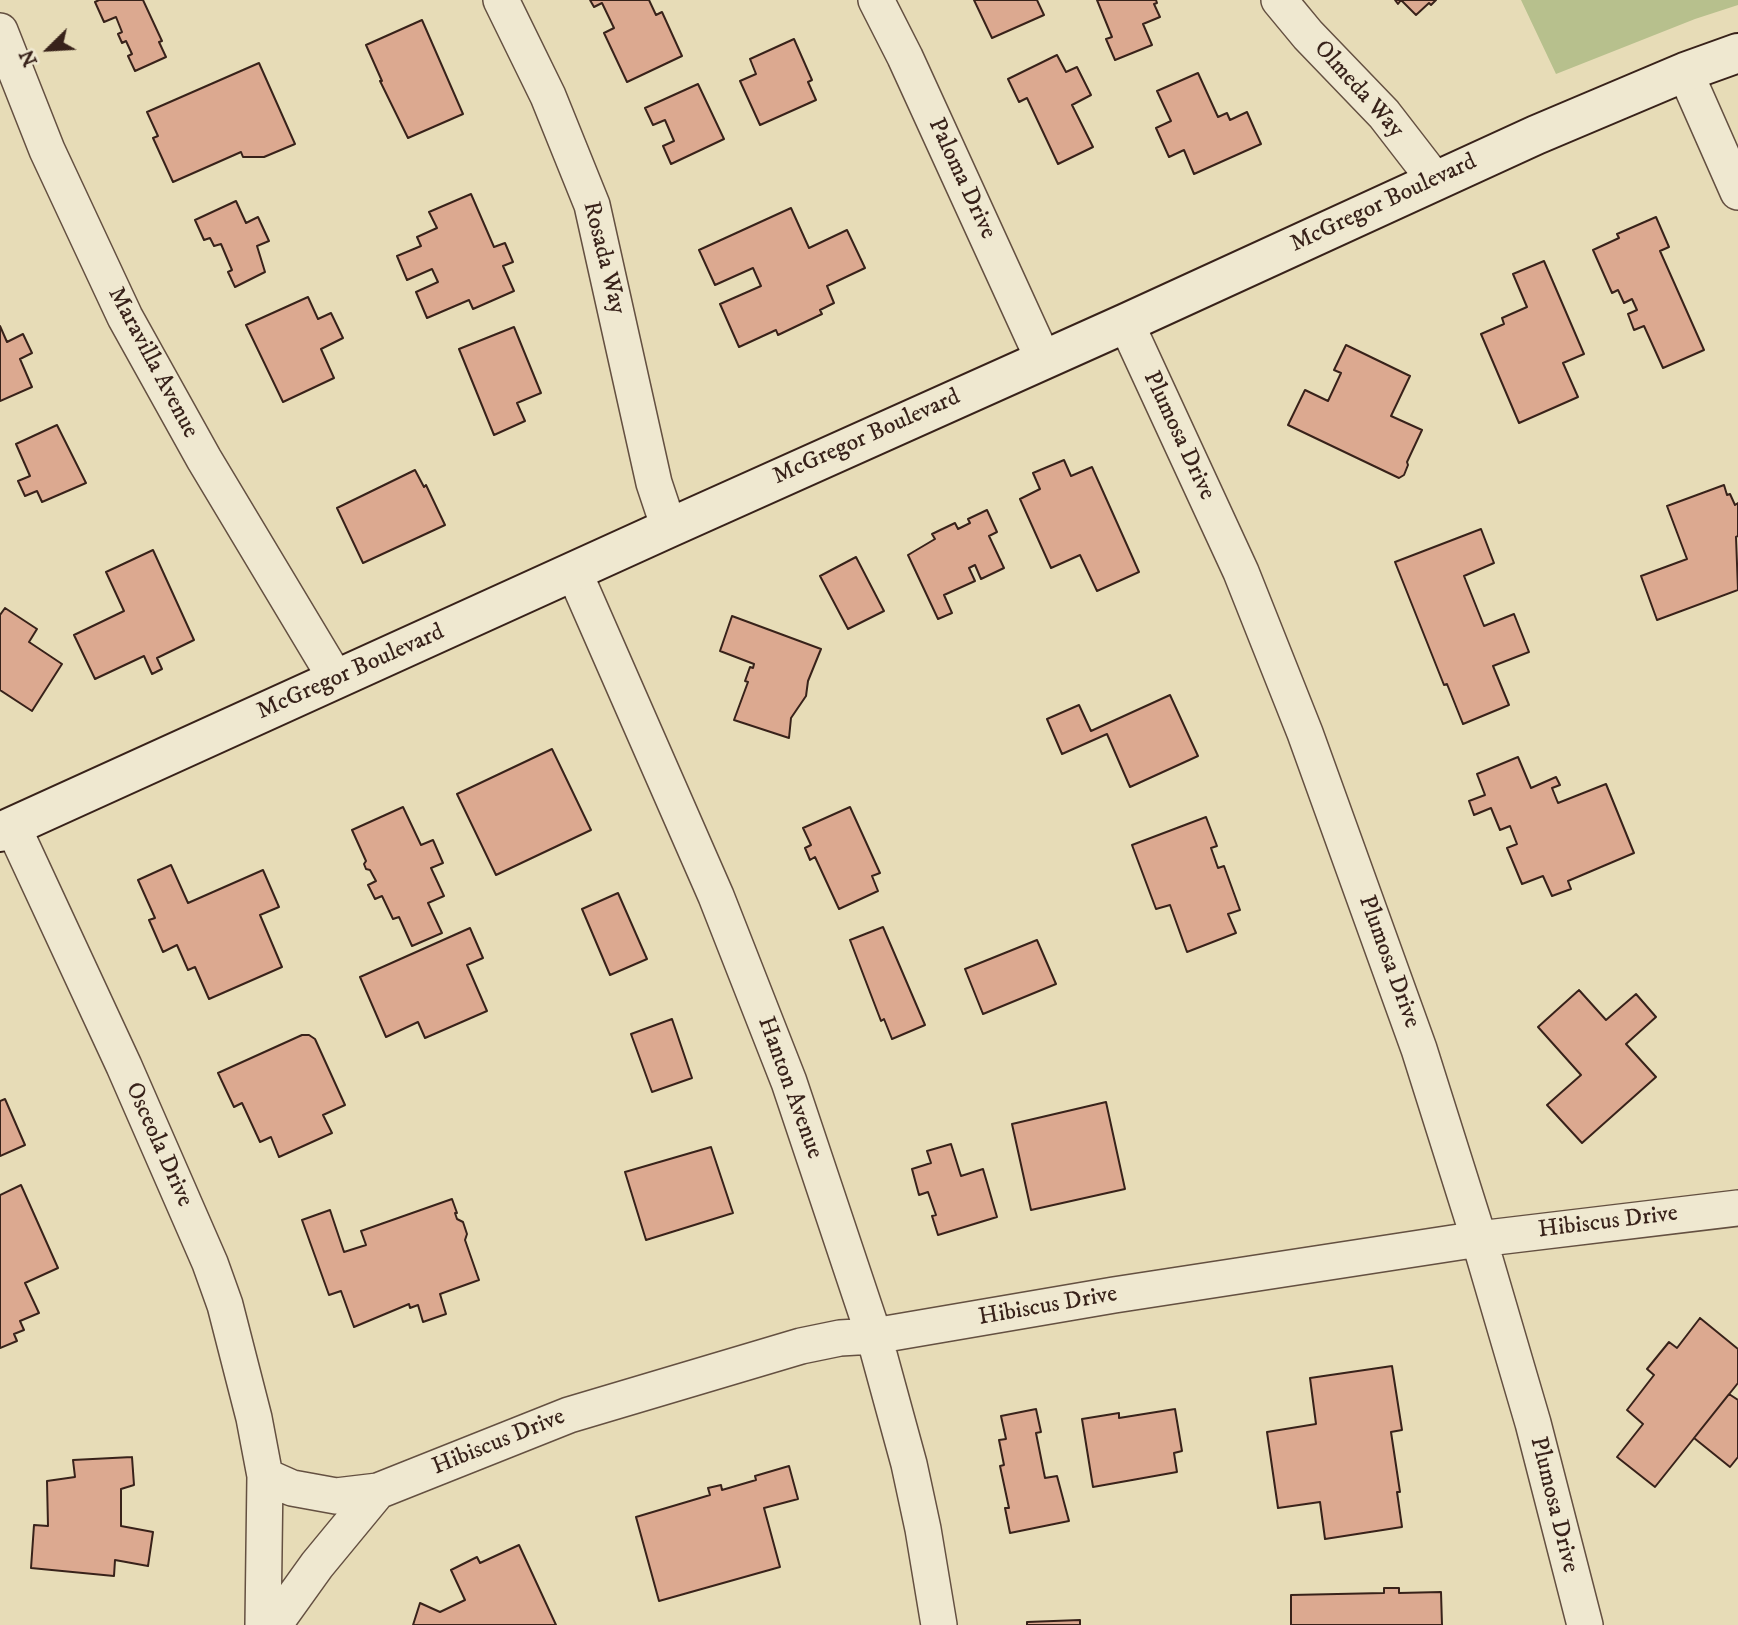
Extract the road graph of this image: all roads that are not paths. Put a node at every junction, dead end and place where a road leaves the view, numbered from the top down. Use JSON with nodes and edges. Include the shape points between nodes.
{"nodes":[{"id":1,"x":501,"y":0,"type":"edge"},
{"id":2,"x":876,"y":0,"type":"edge"},
{"id":3,"x":1279,"y":0,"type":"edge"},
{"id":4,"x":0,"y":31,"type":"edge"},
{"id":5,"x":1738,"y":54,"type":"edge"},
{"id":6,"x":1685,"y":72,"type":"junction"},
{"id":7,"x":1435,"y":180,"type":"junction"},
{"id":8,"x":1738,"y":192,"type":"edge"},
{"id":9,"x":1126,"y":323,"type":"junction"},
{"id":10,"x":1043,"y":359,"type":"junction"},
{"id":11,"x":669,"y":528,"type":"junction"},
{"id":12,"x":574,"y":572,"type":"junction"},
{"id":13,"x":336,"y":679,"type":"junction"},
{"id":14,"x":7,"y":829,"type":"edge"},
{"id":15,"x":1738,"y":1208,"type":"edge"},
{"id":16,"x":1479,"y":1238,"type":"junction"},
{"id":17,"x":874,"y":1336,"type":"junction"},
{"id":18,"x":265,"y":1476,"type":"junction"},
{"id":19,"x":378,"y":1491,"type":"junction"},
{"id":20,"x":263,"y":1625,"type":"edge"},
{"id":21,"x":274,"y":1625,"type":"edge"},
{"id":22,"x":939,"y":1625,"type":"edge"},
{"id":23,"x":1585,"y":1625,"type":"edge"}],
"edges":[{"from":1,"to":11,"type":"street","name":"Rosada Way","via":[[548,96],[592,205],[649,463]]},
{"from":2,"to":10,"type":"street","name":"Paloma Drive"},
{"from":3,"to":7,"type":"street","name":"Olmeda Way","via":[[1384,114]]},
{"from":4,"to":13,"type":"street","name":"Maravilla Avenue","via":[[47,150],[125,317]]},
{"from":5,"to":6,"type":"main road","name":"McGregor Boulevard"},
{"from":6,"to":7,"type":"main road","name":"McGregor Boulevard"},
{"from":6,"to":8,"type":"street"},
{"from":7,"to":9,"type":"main road","name":"McGregor Boulevard"},
{"from":9,"to":10,"type":"main road","name":"McGregor Boulevard"},
{"from":9,"to":16,"type":"street","name":"Plumosa Drive","via":[[1241,572],[1305,733],[1419,1049]]},
{"from":10,"to":11,"type":"main road","name":"McGregor Boulevard"},
{"from":11,"to":12,"type":"main road","name":"McGregor Boulevard"},
{"from":12,"to":13,"type":"main road","name":"McGregor Boulevard"},
{"from":12,"to":17,"type":"street","name":"Hanton Avenue","via":[[770,1032]]},
{"from":13,"to":14,"type":"main road","name":"McGregor Boulevard"},
{"from":14,"to":18,"type":"street","name":"Osceola Drive","via":[[124,1066],[210,1263],[225,1305]]},
{"from":15,"to":16,"type":"street","name":"Hibiscus Drive"},
{"from":16,"to":17,"type":"street","name":"Hibiscus Drive"},
{"from":16,"to":23,"type":"street","name":"Plumosa Drive"},
{"from":17,"to":19,"type":"street","name":"Hibiscus Drive","via":[[801,1346],[569,1415]]},
{"from":17,"to":22,"type":"street","name":"Hanton Avenue","via":[[909,1464]]},
{"from":18,"to":19,"type":"street","via":[[292,1489],[336,1496]]},
{"from":18,"to":20,"type":"street","name":"Osceola Drive"},
{"from":19,"to":21,"type":"street"}]}
